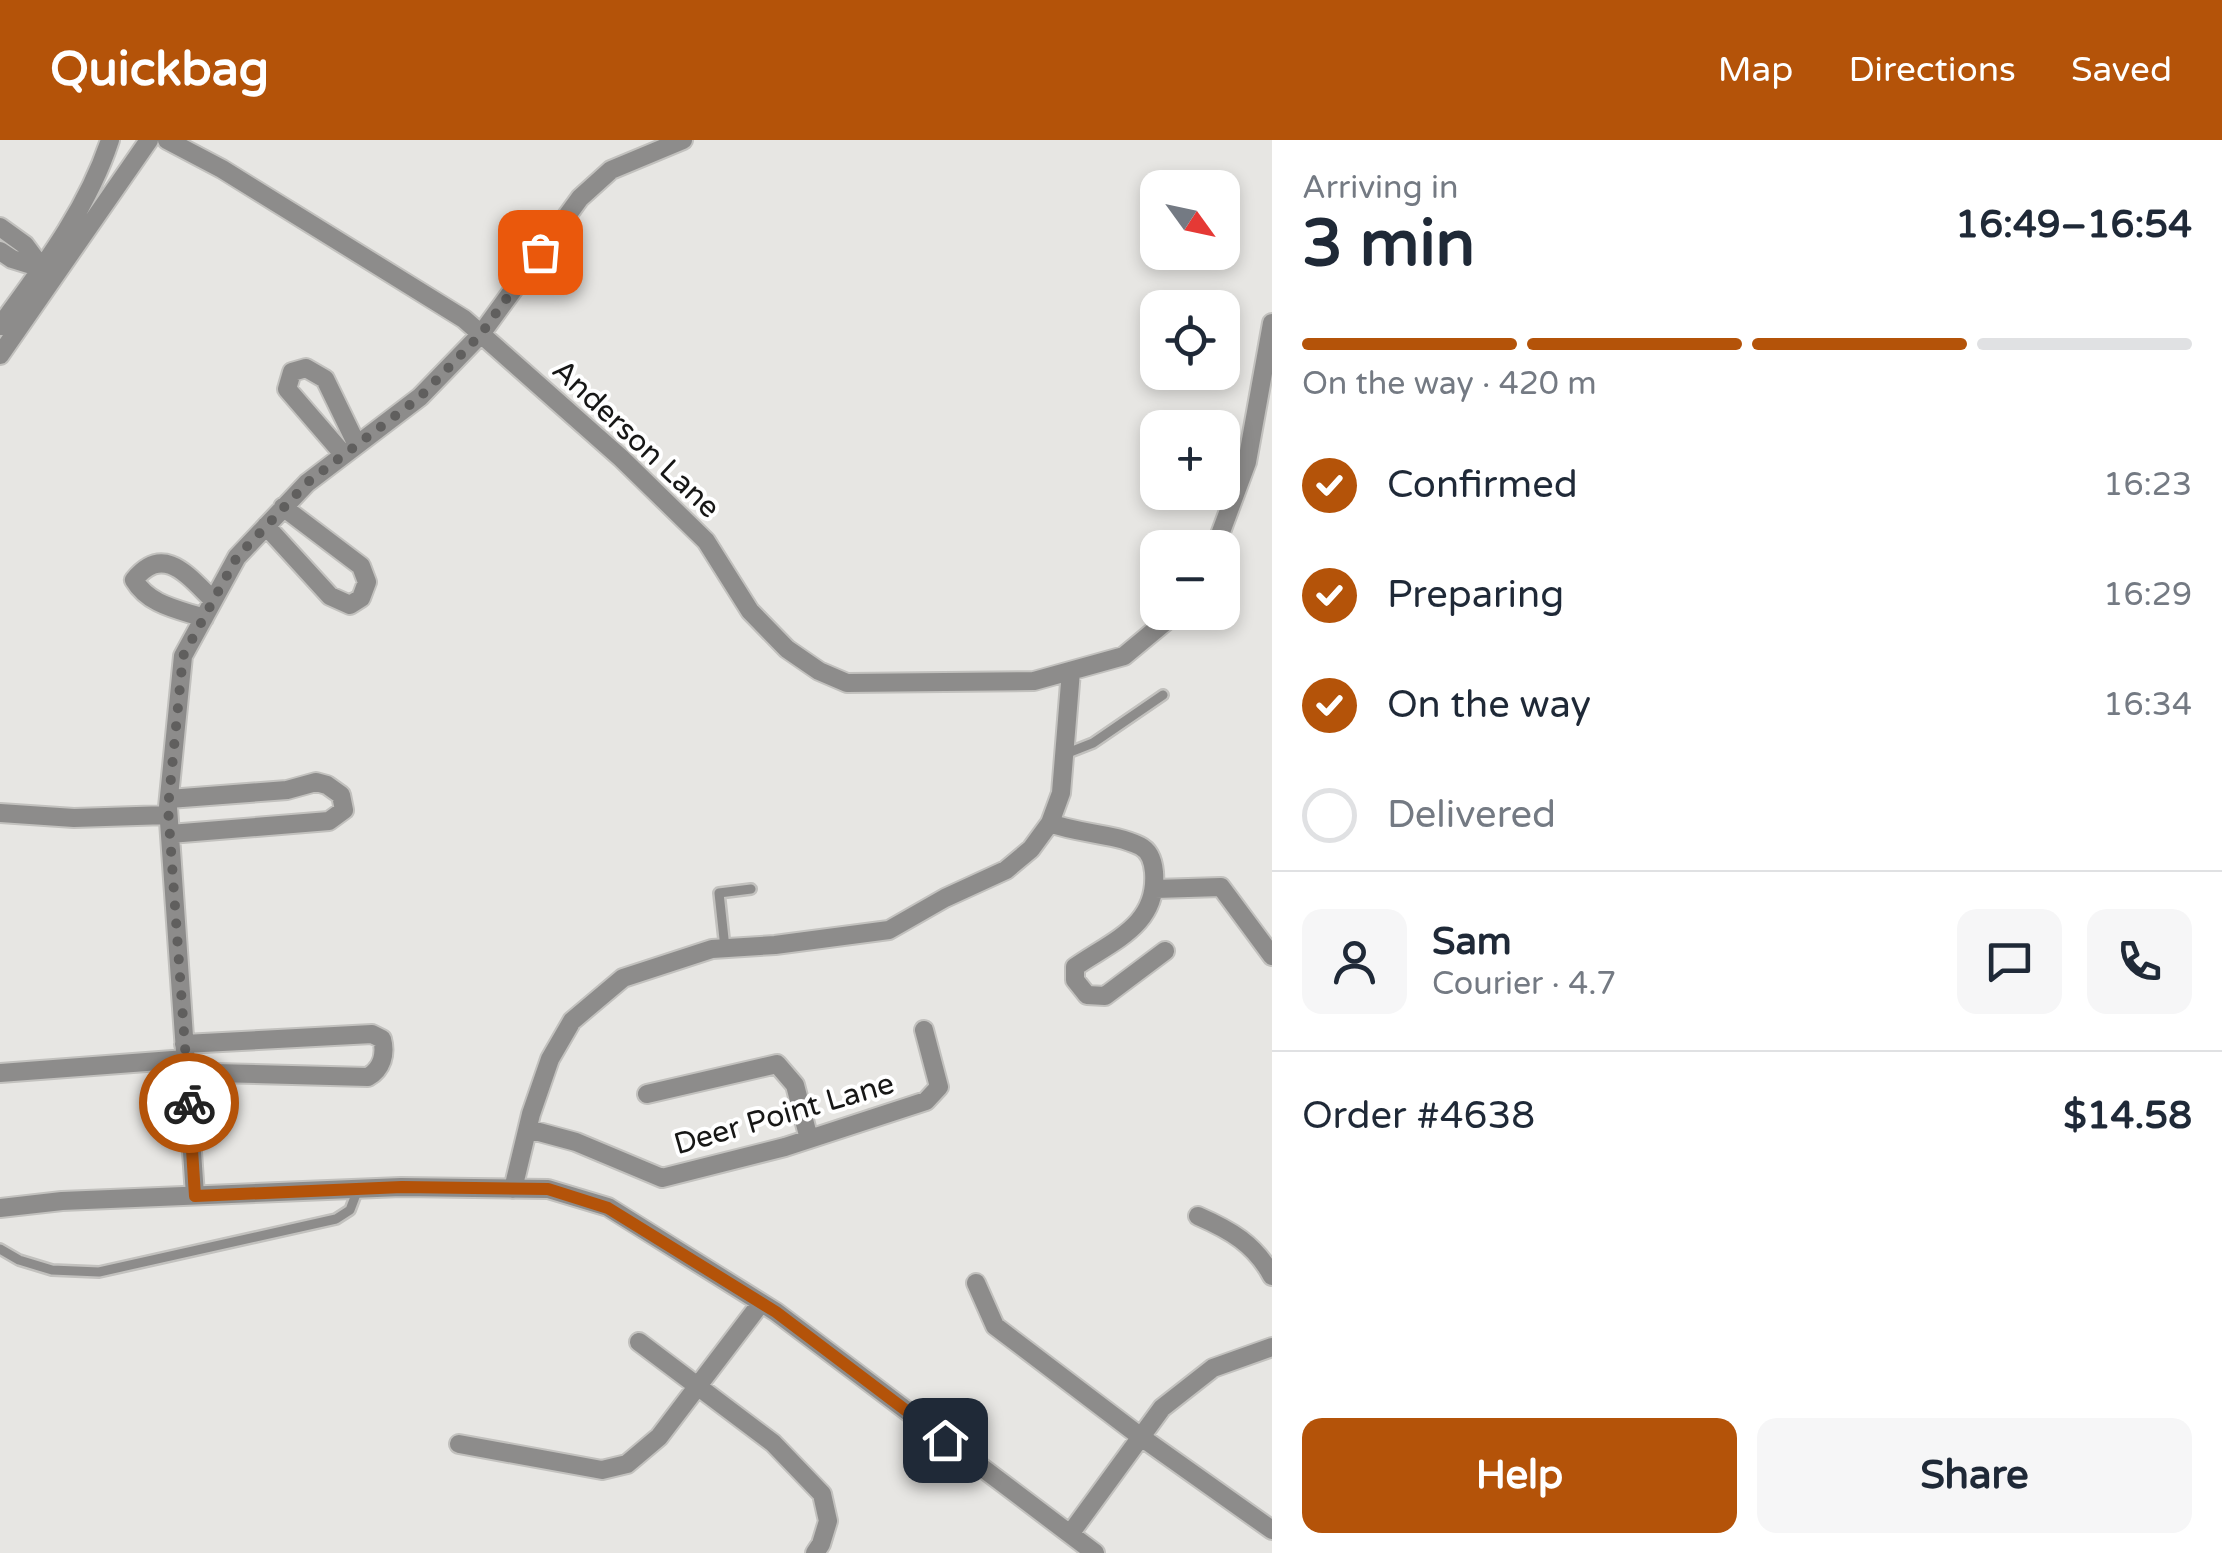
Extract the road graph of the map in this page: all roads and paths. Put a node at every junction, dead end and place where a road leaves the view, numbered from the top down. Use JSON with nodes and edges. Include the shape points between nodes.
{"nodes":[{"id":1,"x":110,"y":140,"type":"edge"},
{"id":2,"x":149,"y":140,"type":"edge"},
{"id":3,"x":167,"y":140,"type":"edge"},
{"id":4,"x":683,"y":140,"type":"edge"},
{"id":5,"x":188,"y":145,"type":"edge"},
{"id":6,"x":0,"y":228,"type":"edge"},
{"id":7,"x":0,"y":251,"type":"edge"},
{"id":8,"x":42,"y":268,"type":"junction"},
{"id":9,"x":1272,"y":323,"type":"edge"},
{"id":10,"x":0,"y":326,"type":"edge"},
{"id":11,"x":481,"y":334,"type":"junction"},
{"id":12,"x":0,"y":355,"type":"edge"},
{"id":13,"x":283,"y":507,"type":"junction"},
{"id":14,"x":266,"y":526,"type":"junction"},
{"id":15,"x":1222,"y":530,"type":"edge"},
{"id":16,"x":213,"y":600,"type":"junction"},
{"id":17,"x":204,"y":618,"type":"junction"},
{"id":18,"x":1155,"y":630,"type":"edge"},
{"id":19,"x":1071,"y":671,"type":"junction"},
{"id":20,"x":1162,"y":695,"type":"dead end"},
{"id":21,"x":1065,"y":754,"type":"junction"},
{"id":22,"x":0,"y":812,"type":"edge"},
{"id":23,"x":169,"y":816,"type":"junction"},
{"id":24,"x":1050,"y":822,"type":"junction"},
{"id":25,"x":751,"y":888,"type":"dead end"},
{"id":26,"x":1155,"y":889,"type":"junction"},
{"id":27,"x":724,"y":948,"type":"junction"},
{"id":28,"x":1165,"y":952,"type":"dead end"},
{"id":29,"x":1272,"y":956,"type":"edge"},
{"id":30,"x":924,"y":1030,"type":"dead end"},
{"id":31,"x":185,"y":1051,"type":"junction"},
{"id":32,"x":0,"y":1074,"type":"edge"},
{"id":33,"x":187,"y":1082,"type":"junction"},
{"id":34,"x":646,"y":1094,"type":"dead end"},
{"id":35,"x":528,"y":1129,"type":"junction"},
{"id":36,"x":809,"y":1139,"type":"junction"},
{"id":37,"x":514,"y":1188,"type":"junction"},
{"id":38,"x":358,"y":1189,"type":"junction"},
{"id":39,"x":195,"y":1196,"type":"junction"},
{"id":40,"x":0,"y":1208,"type":"edge"},
{"id":41,"x":1198,"y":1216,"type":"dead end"},
{"id":42,"x":0,"y":1248,"type":"edge"},
{"id":43,"x":1272,"y":1276,"type":"edge"},
{"id":44,"x":976,"y":1283,"type":"dead end"},
{"id":45,"x":761,"y":1303,"type":"junction"},
{"id":46,"x":639,"y":1342,"type":"dead end"},
{"id":47,"x":1272,"y":1347,"type":"edge"},
{"id":48,"x":696,"y":1385,"type":"junction"},
{"id":49,"x":1140,"y":1438,"type":"junction"},
{"id":50,"x":458,"y":1444,"type":"dead end"},
{"id":51,"x":1272,"y":1530,"type":"edge"},
{"id":52,"x":1070,"y":1534,"type":"junction"},
{"id":53,"x":814,"y":1553,"type":"edge"},
{"id":54,"x":1095,"y":1553,"type":"edge"}],
"edges":[{"from":1,"to":8,"type":"street","via":[[91,192]]},
{"from":2,"to":12,"type":"street"},
{"from":3,"to":5,"type":"street","name":"Anderson Lane"},
{"from":4,"to":11,"type":"street","via":[[611,170],[580,198]]},
{"from":5,"to":11,"type":"street","name":"Anderson Lane"},
{"from":6,"to":8,"type":"street"},
{"from":7,"to":8,"type":"street"},
{"from":8,"to":10,"type":"street"},
{"from":9,"to":15,"type":"street","via":[[1247,462]]},
{"from":11,"to":13,"type":"street","via":[[420,397]]},
{"from":11,"to":19,"type":"street","name":"Anderson Lane","via":[[706,542],[750,611],[818,671],[847,683],[1034,680]]},
{"from":13,"to":14,"type":"street"},
{"from":13,"to":14,"type":"street","via":[[361,566],[367,582],[361,598],[350,605],[330,596]]},
{"from":14,"to":16,"type":"street","via":[[237,557]]},
{"from":16,"to":17,"type":"street"},
{"from":16,"to":17,"type":"street","via":[[162,562],[144,566],[134,580],[143,595]]},
{"from":17,"to":23,"type":"street","via":[[183,656]]},
{"from":18,"to":19,"type":"street","name":"Anderson Lane","via":[[1124,656]]},
{"from":19,"to":21,"type":"street"},
{"from":20,"to":21,"type":"lane","via":[[1094,743]]},
{"from":21,"to":24,"type":"street"},
{"from":22,"to":23,"type":"street"},
{"from":23,"to":23,"type":"street","via":[[316,782],[335,790],[344,804],[329,821]]},
{"from":23,"to":31,"type":"street"},
{"from":24,"to":26,"type":"street","via":[[1145,848]]},
{"from":24,"to":27,"type":"street","via":[[1006,870],[889,930]]},
{"from":25,"to":27,"type":"lane","via":[[719,893]]},
{"from":26,"to":28,"type":"street","via":[[1141,920],[1075,968],[1075,980],[1087,995],[1106,996]]},
{"from":26,"to":29,"type":"street","via":[[1221,887]]},
{"from":27,"to":35,"type":"street","via":[[623,978],[572,1021],[550,1059]]},
{"from":30,"to":36,"type":"street","name":"Deer Point Lane","via":[[936,1094]]},
{"from":31,"to":32,"type":"street"},
{"from":31,"to":33,"type":"street"},
{"from":31,"to":33,"type":"street","via":[[372,1034],[386,1051],[368,1076],[214,1073]]},
{"from":33,"to":39,"type":"street"},
{"from":34,"to":36,"type":"street","via":[[777,1064],[795,1085]]},
{"from":35,"to":36,"type":"street","name":"Deer Point Lane","via":[[662,1178]]},
{"from":35,"to":37,"type":"street"},
{"from":37,"to":38,"type":"street"},
{"from":37,"to":45,"type":"street","via":[[548,1189],[608,1208]]},
{"from":38,"to":39,"type":"street"},
{"from":38,"to":42,"type":"lane","via":[[350,1210],[336,1219],[99,1272],[52,1270]]},
{"from":39,"to":40,"type":"street"},
{"from":41,"to":43,"type":"street","via":[[1234,1232]]},
{"from":44,"to":49,"type":"street","via":[[995,1326]]},
{"from":45,"to":48,"type":"street"},
{"from":45,"to":52,"type":"street"},
{"from":46,"to":48,"type":"street"},
{"from":47,"to":49,"type":"street","via":[[1213,1368],[1162,1408]]},
{"from":48,"to":50,"type":"street","via":[[659,1437],[627,1464],[602,1470]]},
{"from":48,"to":53,"type":"street","via":[[773,1443],[822,1494],[828,1520]]},
{"from":49,"to":51,"type":"street"},
{"from":49,"to":52,"type":"street"},
{"from":52,"to":54,"type":"street"}]}
